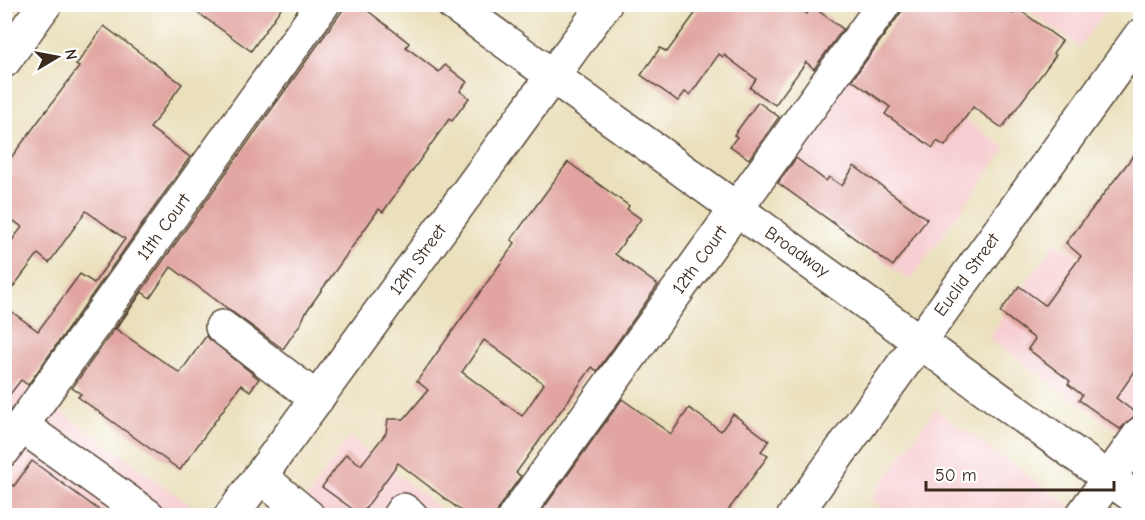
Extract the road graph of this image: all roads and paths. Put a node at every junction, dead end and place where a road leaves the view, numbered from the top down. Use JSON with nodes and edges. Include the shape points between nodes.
{"nodes":[{"id":1,"x":45,"y":4,"type":"edge"},
{"id":2,"x":323,"y":4,"type":"edge"},
{"id":3,"x":453,"y":4,"type":"edge"},
{"id":4,"x":605,"y":4,"type":"edge"},
{"id":5,"x":884,"y":4,"type":"edge"},
{"id":6,"x":1140,"y":36,"type":"edge"},
{"id":7,"x":4,"y":61,"type":"edge"},
{"id":8,"x":553,"y":76,"type":"junction"},
{"id":9,"x":736,"y":209,"type":"junction"},
{"id":10,"x":222,"y":327,"type":"dead end"},
{"id":11,"x":920,"y":340,"type":"junction"},
{"id":12,"x":317,"y":399,"type":"junction"},
{"id":13,"x":1140,"y":434,"type":"edge"},
{"id":14,"x":13,"y":438,"type":"edge"},
{"id":15,"x":260,"y":477,"type":"junction"},
{"id":16,"x":1109,"y":477,"type":"junction"},
{"id":17,"x":1140,"y":501,"type":"edge"},
{"id":18,"x":148,"y":516,"type":"edge"},
{"id":19,"x":231,"y":516,"type":"edge"},
{"id":20,"x":308,"y":516,"type":"edge"},
{"id":21,"x":399,"y":516,"type":"edge"},
{"id":22,"x":411,"y":516,"type":"edge"},
{"id":23,"x":515,"y":516,"type":"edge"},
{"id":24,"x":794,"y":516,"type":"edge"},
{"id":25,"x":1082,"y":516,"type":"edge"}],
"edges":[{"from":1,"to":7,"type":"street"},
{"from":2,"to":14,"type":"street","name":"11th Court"},
{"from":3,"to":8,"type":"street","name":"Broadway"},
{"from":4,"to":8,"type":"street","name":"12th Street"},
{"from":5,"to":9,"type":"street","name":"12th Court"},
{"from":6,"to":11,"type":"street","name":"Euclid Street"},
{"from":8,"to":9,"type":"street","name":"Broadway"},
{"from":8,"to":12,"type":"street","name":"12th Street"},
{"from":9,"to":11,"type":"street","name":"Broadway"},
{"from":9,"to":23,"type":"street","name":"12th Court"},
{"from":10,"to":12,"type":"street"},
{"from":11,"to":16,"type":"street","name":"Broadway"},
{"from":11,"to":24,"type":"street","name":"Euclid Street"},
{"from":12,"to":15,"type":"street","name":"12th Street"},
{"from":13,"to":16,"type":"street"},
{"from":14,"to":18,"type":"street"},
{"from":15,"to":19,"type":"street","name":"12th Street"},
{"from":15,"to":20,"type":"street"},
{"from":16,"to":17,"type":"street","name":"Broadway"},
{"from":16,"to":25,"type":"street"},
{"from":21,"to":22,"type":"street","via":[[403,510]]}]}
